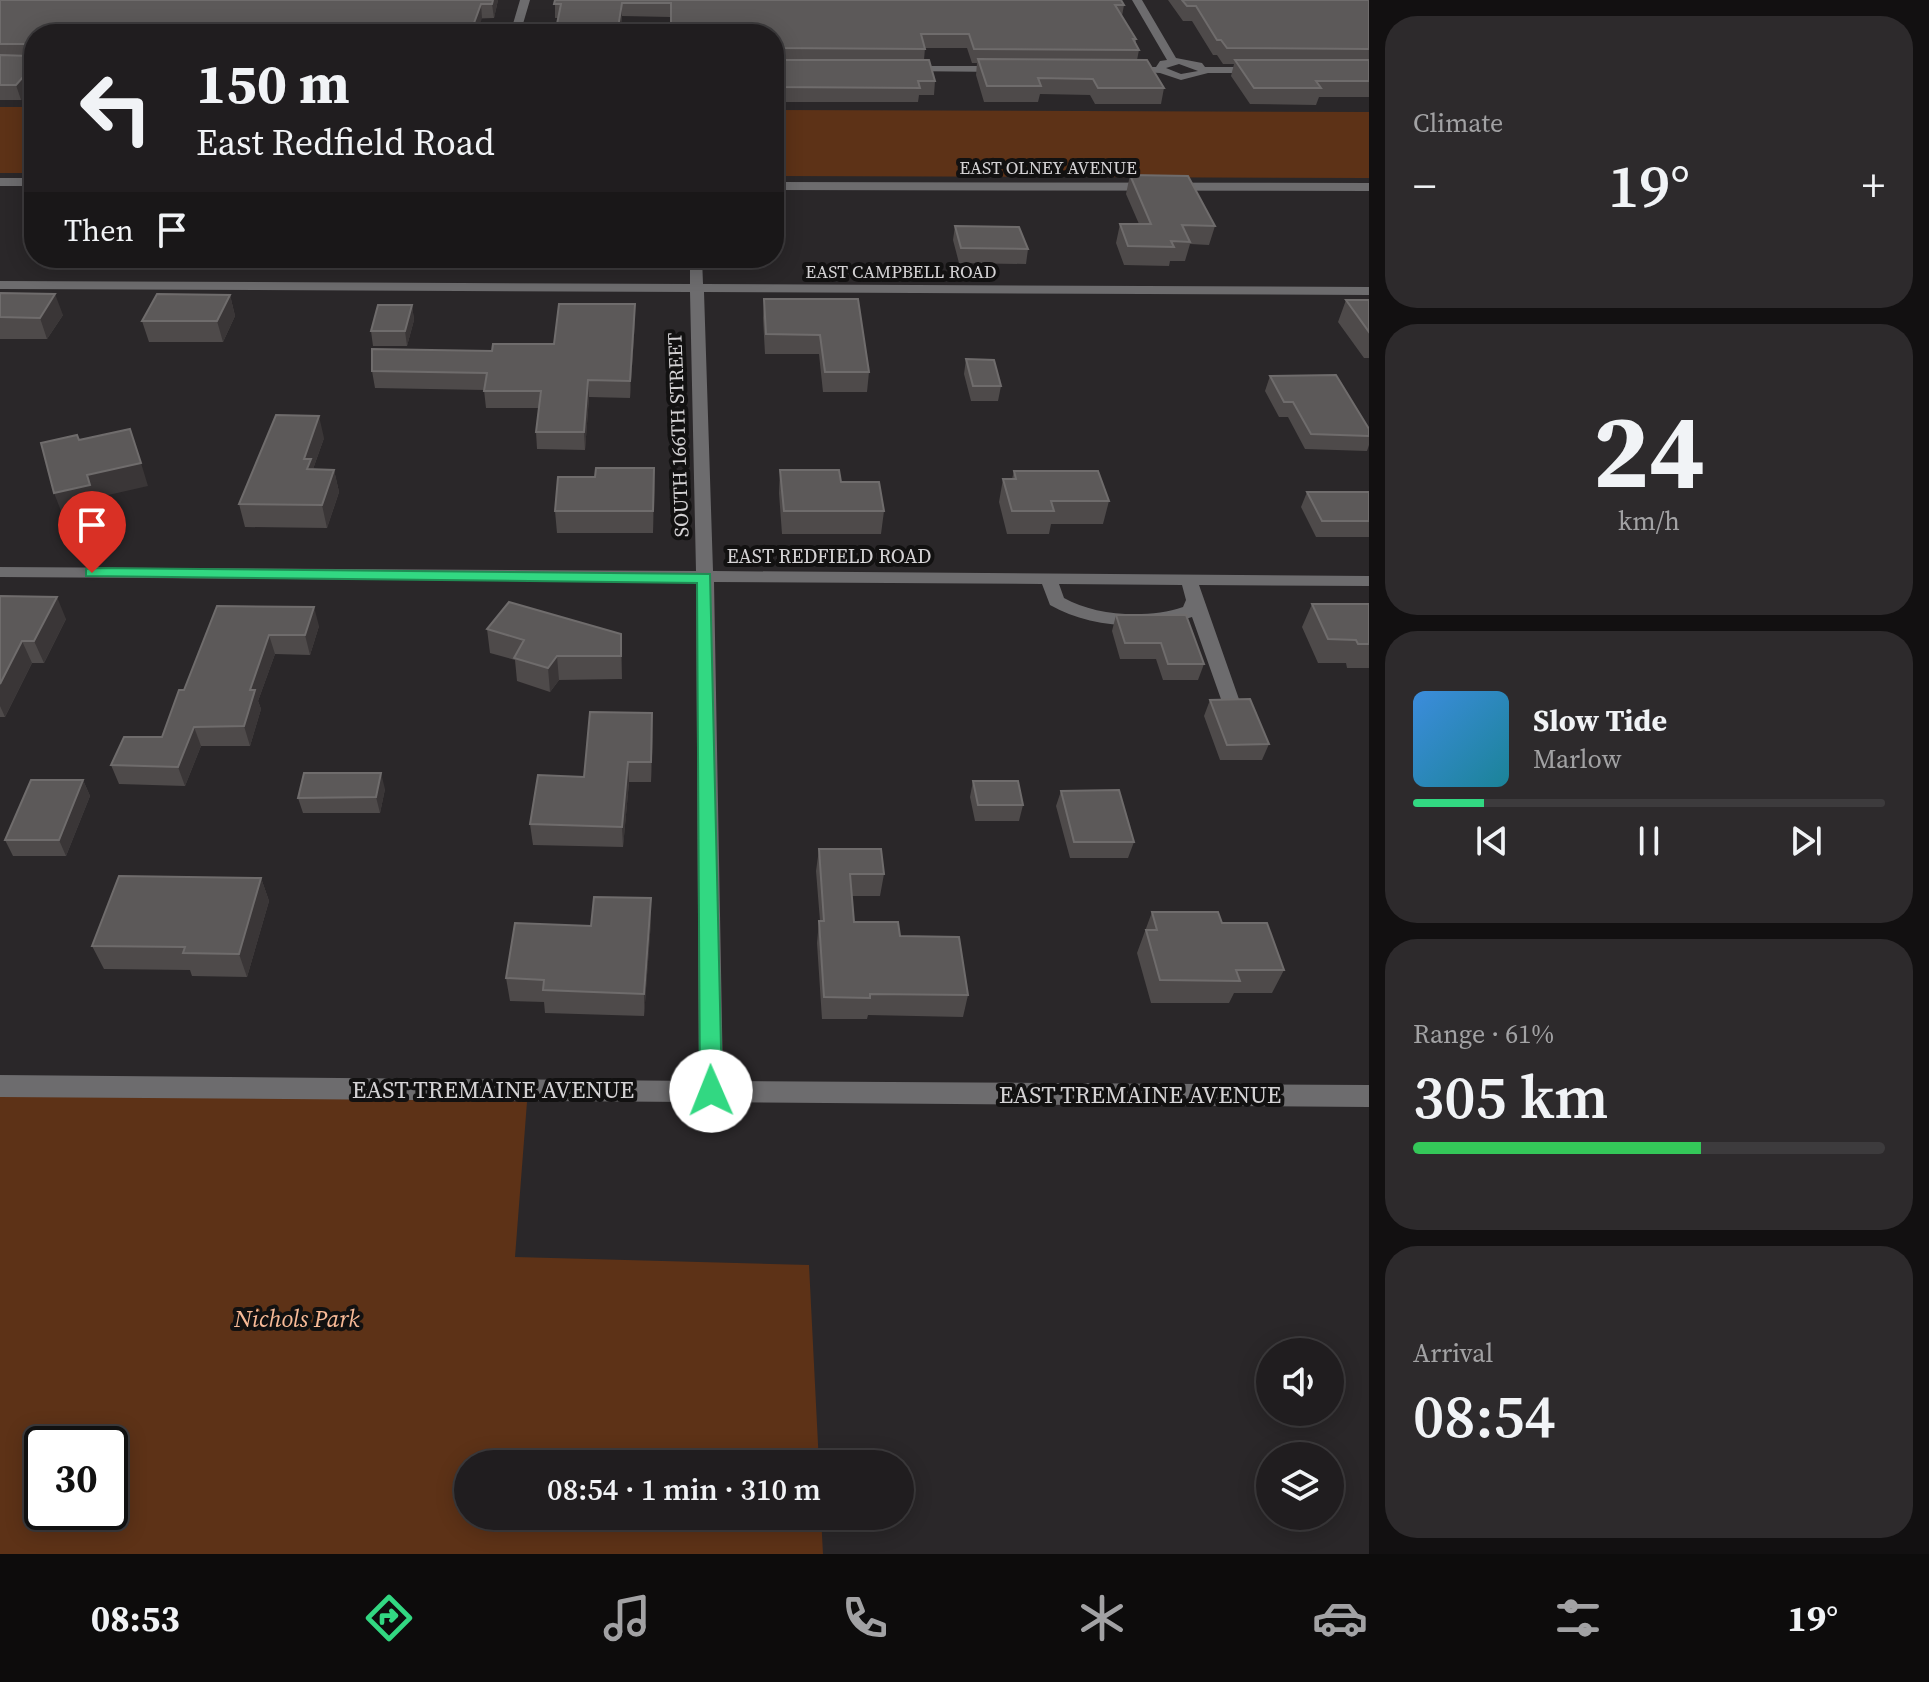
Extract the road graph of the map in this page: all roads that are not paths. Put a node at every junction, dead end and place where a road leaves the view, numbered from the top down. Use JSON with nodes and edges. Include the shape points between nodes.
{"nodes":[{"id":1,"x":525,"y":0,"type":"edge"},
{"id":2,"x":1137,"y":0,"type":"edge"},
{"id":3,"x":518,"y":24,"type":"edge"},
{"id":4,"x":1173,"y":61,"type":"junction"},
{"id":5,"x":898,"y":69,"type":"edge"},
{"id":6,"x":1022,"y":69,"type":"edge"},
{"id":7,"x":1114,"y":69,"type":"edge"},
{"id":8,"x":1161,"y":70,"type":"junction"},
{"id":9,"x":1204,"y":70,"type":"junction"},
{"id":10,"x":1279,"y":70,"type":"edge"},
{"id":11,"x":0,"y":182,"type":"edge"},
{"id":12,"x":24,"y":182,"type":"edge"},
{"id":13,"x":784,"y":186,"type":"edge"},
{"id":14,"x":1369,"y":187,"type":"edge"},
{"id":15,"x":696,"y":268,"type":"edge"},
{"id":16,"x":0,"y":285,"type":"edge"},
{"id":17,"x":696,"y":289,"type":"junction"},
{"id":18,"x":1369,"y":291,"type":"edge"},
{"id":19,"x":0,"y":572,"type":"edge"},
{"id":20,"x":705,"y":578,"type":"junction"},
{"id":21,"x":1049,"y":579,"type":"junction"},
{"id":22,"x":1189,"y":580,"type":"junction"},
{"id":23,"x":1369,"y":581,"type":"edge"},
{"id":24,"x":1195,"y":600,"type":"junction"},
{"id":25,"x":1231,"y":702,"type":"edge"},
{"id":26,"x":0,"y":1086,"type":"edge"},
{"id":27,"x":711,"y":1091,"type":"junction"},
{"id":28,"x":1369,"y":1096,"type":"edge"}],
"edges":[{"from":1,"to":3,"type":"street"},
{"from":2,"to":4,"type":"street"},
{"from":4,"to":8,"type":"street","via":[[1162,64]]},
{"from":4,"to":9,"type":"street"},
{"from":5,"to":6,"type":"street"},
{"from":7,"to":8,"type":"street"},
{"from":8,"to":9,"type":"street","via":[[1184,77]]},
{"from":9,"to":10,"type":"street"},
{"from":11,"to":12,"type":"street"},
{"from":13,"to":14,"type":"street","name":"EAST OLNEY AVENUE"},
{"from":15,"to":17,"type":"street","name":"SOUTH 166TH STREET"},
{"from":16,"to":17,"type":"street","name":"EAST CAMPBELL ROAD"},
{"from":17,"to":18,"type":"street","name":"EAST CAMPBELL ROAD"},
{"from":17,"to":20,"type":"street","name":"SOUTH 166TH STREET"},
{"from":19,"to":20,"type":"street","name":"EAST REDFIELD ROAD"},
{"from":20,"to":21,"type":"street","name":"EAST REDFIELD ROAD"},
{"from":20,"to":27,"type":"street","name":"SOUTH 166TH STREET"},
{"from":21,"to":22,"type":"street","name":"EAST REDFIELD ROAD"},
{"from":21,"to":24,"type":"street","via":[[1056,601],[1092,615],[1179,617]]},
{"from":22,"to":23,"type":"street","name":"EAST REDFIELD ROAD"},
{"from":22,"to":24,"type":"street"},
{"from":24,"to":25,"type":"street"},
{"from":26,"to":27,"type":"street","name":"EAST TREMAINE AVENUE"},
{"from":27,"to":28,"type":"street","name":"EAST TREMAINE AVENUE"}]}
